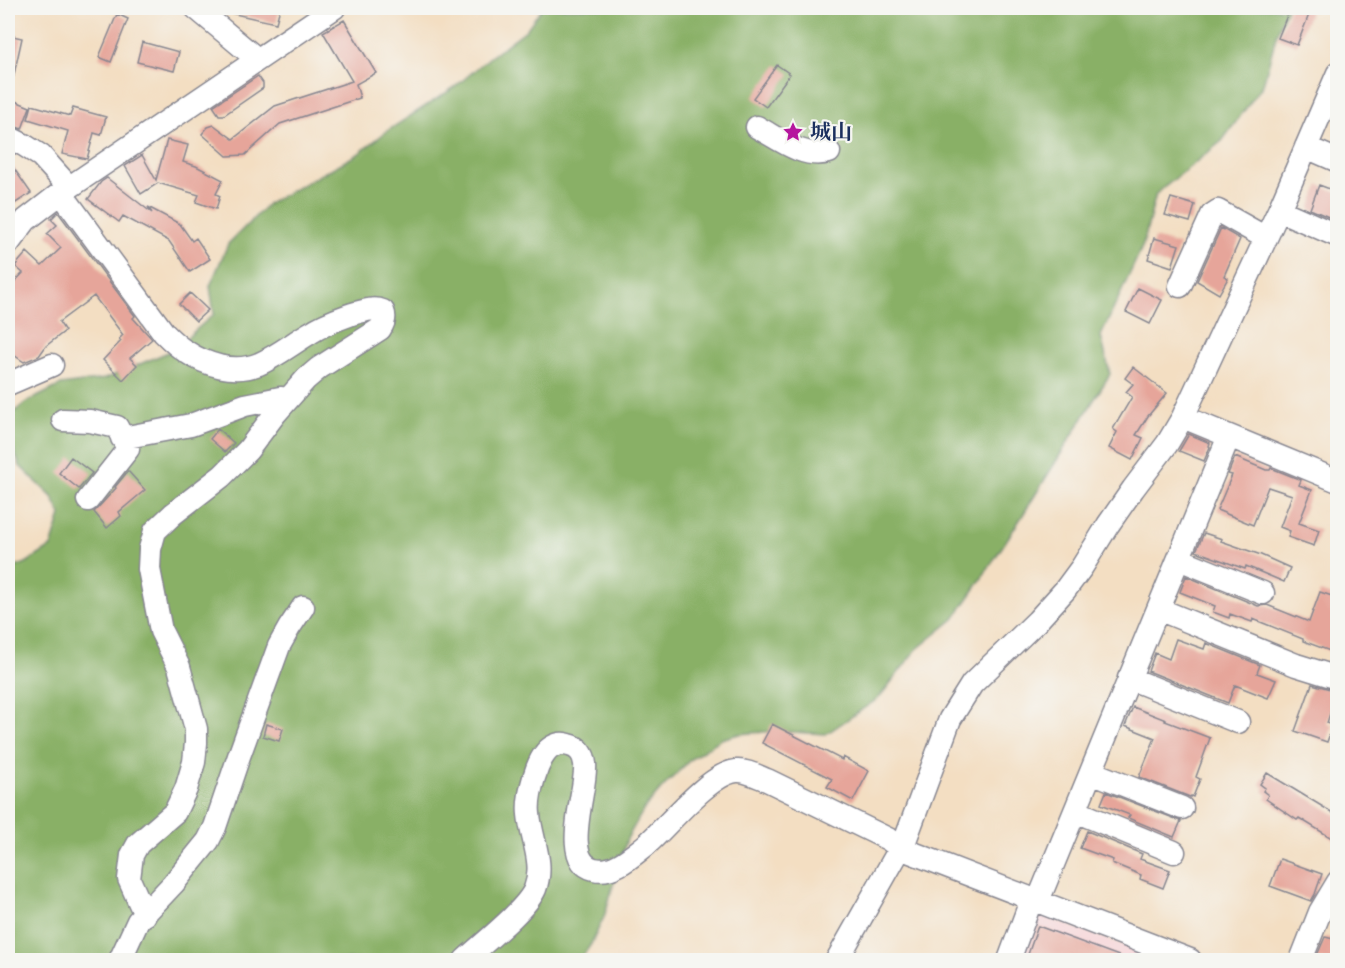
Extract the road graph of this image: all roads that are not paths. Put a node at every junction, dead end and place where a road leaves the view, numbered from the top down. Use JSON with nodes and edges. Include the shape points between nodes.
{"nodes":[{"id":1,"x":196,"y":8,"type":"edge"},
{"id":2,"x":334,"y":8,"type":"edge"},
{"id":3,"x":257,"y":59,"type":"junction"},
{"id":4,"x":1338,"y":73,"type":"edge"},
{"id":5,"x":757,"y":128,"type":"dead end"},
{"id":6,"x":8,"y":137,"type":"edge"},
{"id":7,"x":1306,"y":147,"type":"junction"},
{"id":8,"x":829,"y":152,"type":"dead end"},
{"id":9,"x":1338,"y":161,"type":"edge"},
{"id":10,"x":65,"y":190,"type":"junction"},
{"id":11,"x":1279,"y":210,"type":"junction"},
{"id":12,"x":1338,"y":236,"type":"edge"},
{"id":13,"x":1266,"y":238,"type":"junction"},
{"id":14,"x":8,"y":244,"type":"edge"},
{"id":15,"x":1180,"y":286,"type":"dead end"},
{"id":16,"x":52,"y":365,"type":"dead end"},
{"id":17,"x":8,"y":384,"type":"edge"},
{"id":18,"x":288,"y":399,"type":"junction"},
{"id":19,"x":1183,"y":417,"type":"junction"},
{"id":20,"x":63,"y":420,"type":"dead end"},
{"id":21,"x":1229,"y":436,"type":"junction"},
{"id":22,"x":122,"y":438,"type":"junction"},
{"id":23,"x":1338,"y":481,"type":"edge"},
{"id":24,"x":88,"y":500,"type":"dead end"},
{"id":25,"x":1179,"y":559,"type":"junction"},
{"id":26,"x":1263,"y":593,"type":"dead end"},
{"id":27,"x":303,"y":607,"type":"dead end"},
{"id":28,"x":1158,"y":609,"type":"junction"},
{"id":29,"x":1129,"y":678,"type":"junction"},
{"id":30,"x":1338,"y":678,"type":"edge"},
{"id":31,"x":1238,"y":722,"type":"dead end"},
{"id":32,"x":1091,"y":772,"type":"junction"},
{"id":33,"x":1182,"y":807,"type":"dead end"},
{"id":34,"x":1075,"y":811,"type":"junction"},
{"id":35,"x":900,"y":848,"type":"junction"},
{"id":36,"x":1174,"y":852,"type":"dead end"},
{"id":37,"x":1338,"y":882,"type":"edge"},
{"id":38,"x":1035,"y":899,"type":"junction"},
{"id":39,"x":145,"y":915,"type":"junction"},
{"id":40,"x":120,"y":960,"type":"edge"},
{"id":41,"x":465,"y":960,"type":"edge"},
{"id":42,"x":837,"y":960,"type":"edge"},
{"id":43,"x":1009,"y":960,"type":"edge"},
{"id":44,"x":1191,"y":960,"type":"edge"},
{"id":45,"x":1301,"y":960,"type":"edge"}],
"edges":[{"from":1,"to":3,"type":"street"},
{"from":2,"to":3,"type":"street"},
{"from":3,"to":10,"type":"street"},
{"from":4,"to":7,"type":"street"},
{"from":5,"to":8,"type":"street","via":[[807,153]]},
{"from":6,"to":10,"type":"street","via":[[41,156]]},
{"from":7,"to":9,"type":"street"},
{"from":7,"to":11,"type":"street"},
{"from":10,"to":14,"type":"street","via":[[26,220]]},
{"from":10,"to":18,"type":"street","via":[[164,333],[184,351],[207,363],[230,369],[256,365],[333,320],[367,310],[383,311],[385,318],[380,328],[319,368]]},
{"from":11,"to":12,"type":"street"},
{"from":11,"to":13,"type":"street"},
{"from":13,"to":15,"type":"street","via":[[1218,211],[1212,215]]},
{"from":13,"to":19,"type":"street"},
{"from":16,"to":17,"type":"street"},
{"from":18,"to":22,"type":"street","via":[[245,405],[191,425]]},
{"from":18,"to":39,"type":"street","via":[[222,476],[155,531],[150,549],[149,569],[162,631],[179,668],[196,742],[186,789],[175,812],[138,844],[132,855],[129,879]]},
{"from":19,"to":21,"type":"street"},
{"from":19,"to":35,"type":"street","via":[[1065,590],[972,684],[957,706]]},
{"from":20,"to":22,"type":"street","via":[[117,427]]},
{"from":21,"to":23,"type":"street"},
{"from":21,"to":25,"type":"street"},
{"from":22,"to":24,"type":"street","via":[[128,449]]},
{"from":25,"to":26,"type":"street"},
{"from":25,"to":28,"type":"street"},
{"from":27,"to":39,"type":"street","via":[[279,646],[208,841]]},
{"from":28,"to":29,"type":"street"},
{"from":28,"to":30,"type":"street"},
{"from":29,"to":31,"type":"street"},
{"from":29,"to":32,"type":"street"},
{"from":32,"to":33,"type":"street"},
{"from":32,"to":34,"type":"street"},
{"from":34,"to":36,"type":"street"},
{"from":34,"to":38,"type":"street"},
{"from":35,"to":38,"type":"street"},
{"from":35,"to":41,"type":"street","via":[[766,780],[738,771],[706,788],[635,854],[616,866],[591,869],[583,864],[578,852],[585,765],[582,751],[562,743],[546,751],[538,765],[530,801],[528,812],[539,864],[534,891]]},
{"from":35,"to":42,"type":"street"},
{"from":37,"to":45,"type":"street","via":[[1320,912]]},
{"from":38,"to":43,"type":"street"},
{"from":38,"to":44,"type":"street"},
{"from":39,"to":40,"type":"street","via":[[138,921]]}]}
